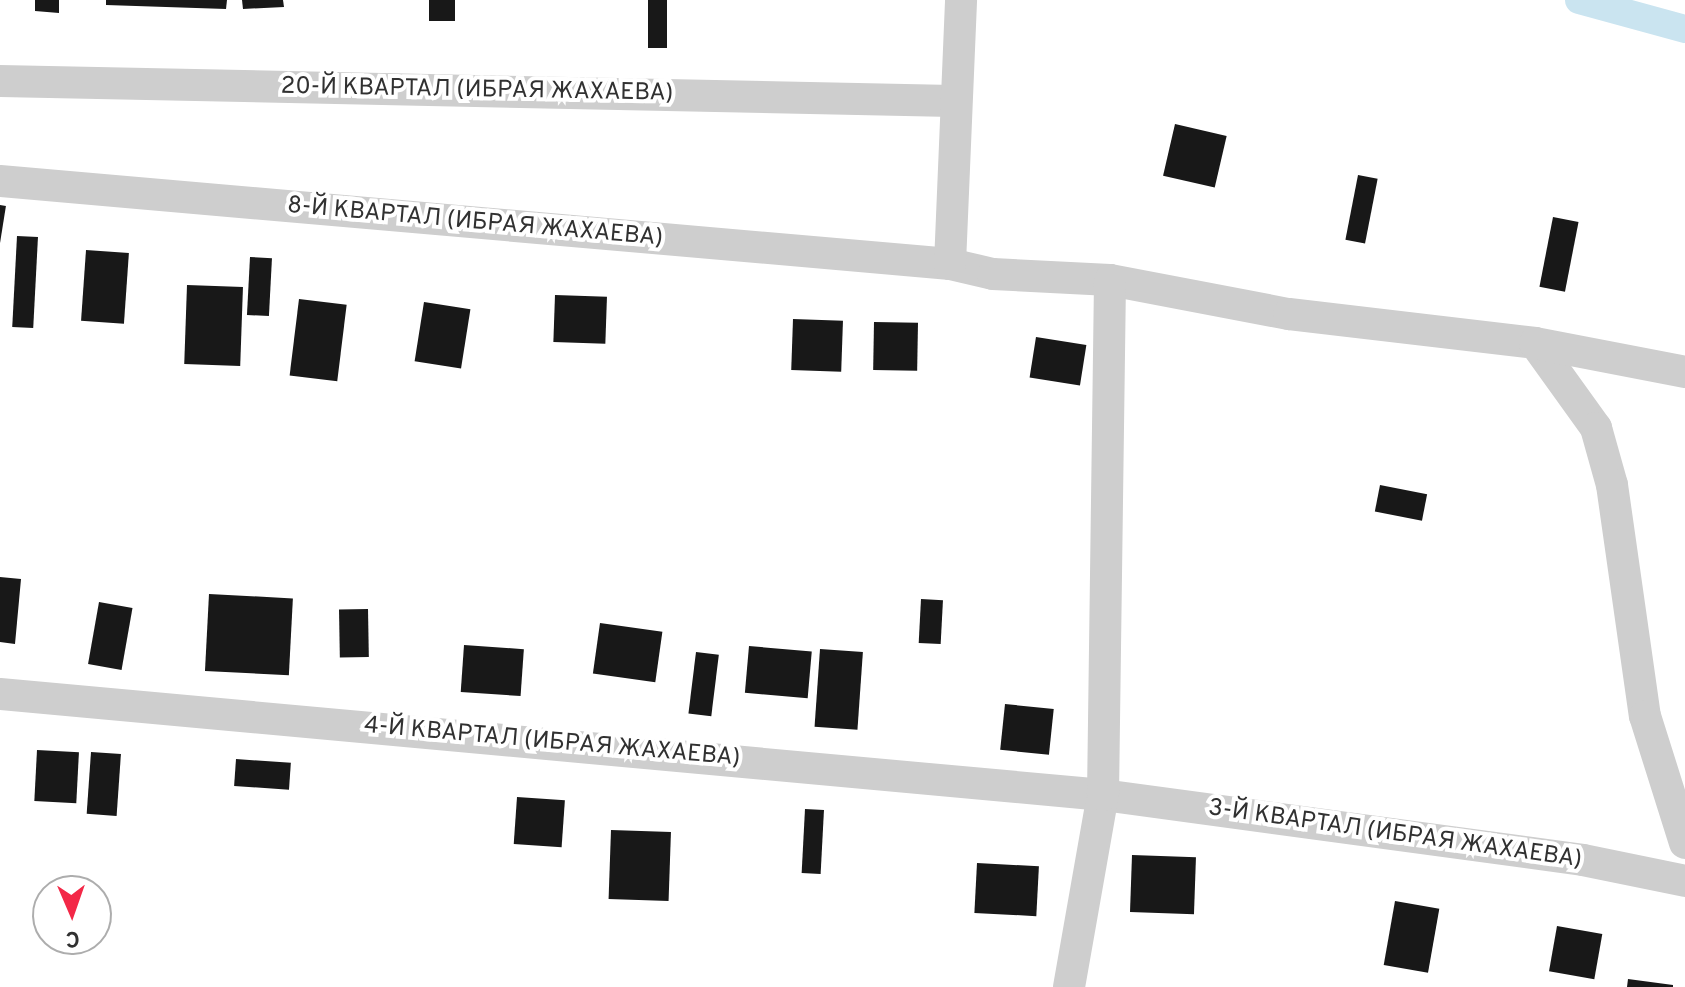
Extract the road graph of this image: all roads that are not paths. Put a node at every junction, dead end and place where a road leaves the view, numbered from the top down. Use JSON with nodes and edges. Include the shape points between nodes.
{"nodes":[{"id":1,"x":961,"y":0,"type":"edge"},
{"id":2,"x":0,"y":81,"type":"edge"},
{"id":3,"x":953,"y":101,"type":"junction"},
{"id":4,"x":0,"y":181,"type":"edge"},
{"id":5,"x":950,"y":264,"type":"junction"},
{"id":6,"x":1110,"y":280,"type":"junction"},
{"id":7,"x":1535,"y":343,"type":"junction"},
{"id":8,"x":1685,"y":372,"type":"edge"},
{"id":9,"x":0,"y":694,"type":"edge"},
{"id":10,"x":1103,"y":795,"type":"junction"},
{"id":11,"x":1685,"y":843,"type":"edge"},
{"id":12,"x":1685,"y":881,"type":"edge"},
{"id":13,"x":1069,"y":987,"type":"edge"}],
"edges":[{"from":1,"to":3,"type":"street"},
{"from":2,"to":3,"type":"street","name":"20-Й КВАРТАЛ (ИБРАЯ ЖАХАЕВА)"},
{"from":3,"to":5,"type":"street"},
{"from":4,"to":5,"type":"street","name":"8-Й КВАРТАЛ (ИБРАЯ ЖАХАЕВА)"},
{"from":5,"to":6,"type":"street","name":"8-Й КВАРТАЛ (ИБРАЯ ЖАХАЕВА)","via":[[993,274]]},
{"from":6,"to":7,"type":"street","name":"8-Й КВАРТАЛ (ИБРАЯ ЖАХАЕВА)","via":[[1289,314]]},
{"from":6,"to":10,"type":"street"},
{"from":7,"to":8,"type":"street","name":"8-Й КВАРТАЛ (ИБРАЯ ЖАХАЕВА)"},
{"from":7,"to":11,"type":"street","via":[[1596,428],[1612,485],[1645,716]]},
{"from":9,"to":10,"type":"street","name":"4-Й КВАРТАЛ (ИБРАЯ ЖАХАЕВА)"},
{"from":10,"to":12,"type":"street","name":"3-Й КВАРТАЛ (ИБРАЯ ЖАХАЕВА)","via":[[1583,860]]},
{"from":10,"to":13,"type":"street"}]}
